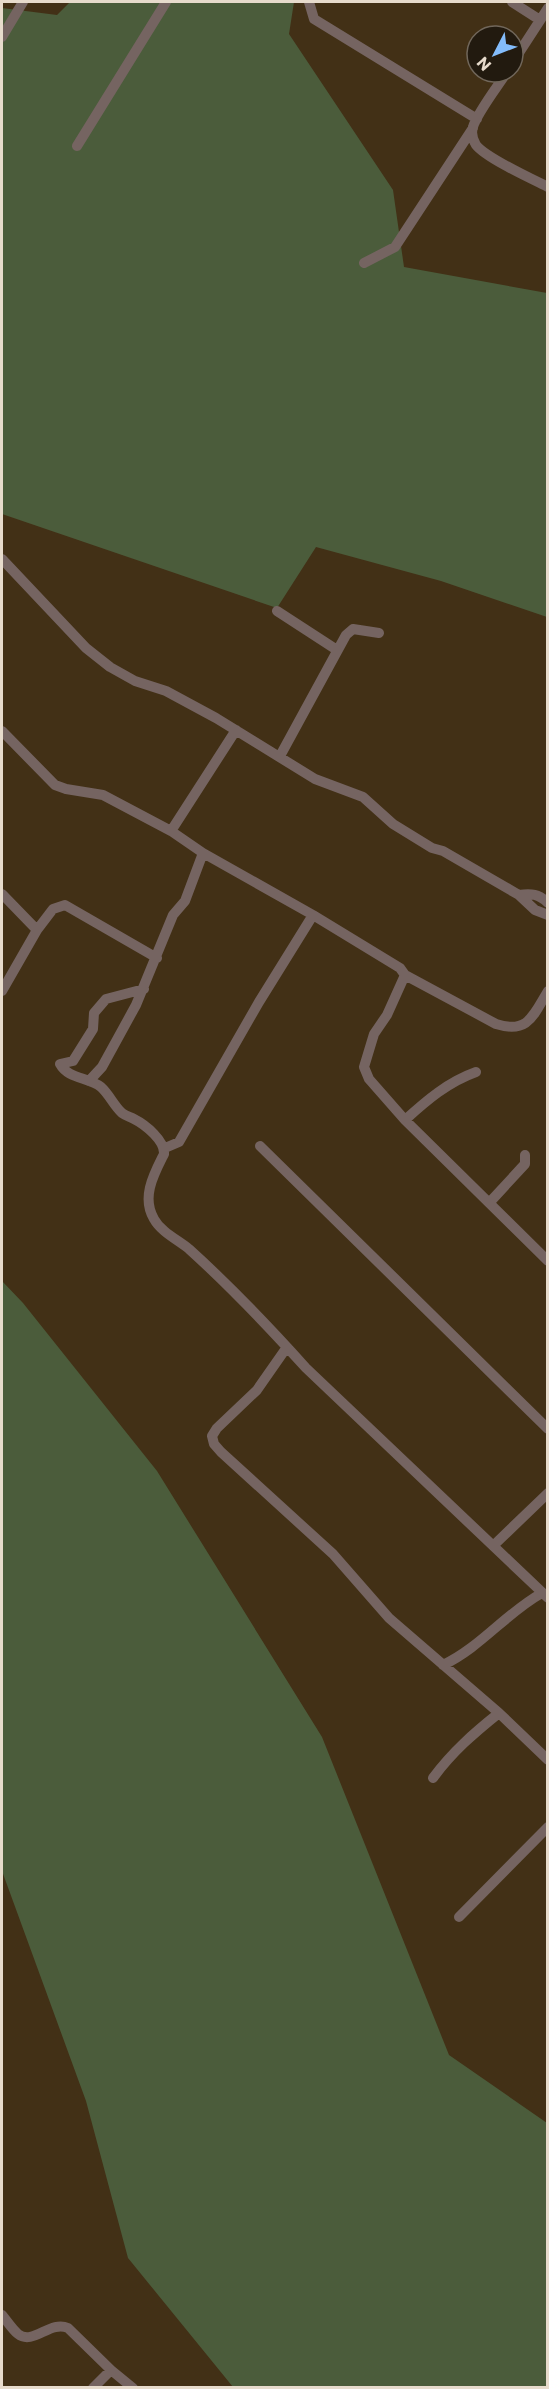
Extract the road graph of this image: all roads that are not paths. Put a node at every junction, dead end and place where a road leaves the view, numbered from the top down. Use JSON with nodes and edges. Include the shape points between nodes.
{"nodes":[{"id":1,"x":23,"y":2,"type":"edge"},
{"id":2,"x":166,"y":2,"type":"edge"},
{"id":3,"x":309,"y":2,"type":"edge"},
{"id":4,"x":512,"y":2,"type":"edge"},
{"id":5,"x":548,"y":9,"type":"edge"},
{"id":6,"x":540,"y":20,"type":"junction"},
{"id":7,"x":2,"y":37,"type":"edge"},
{"id":8,"x":525,"y":43,"type":"edge"},
{"id":9,"x":499,"y":84,"type":"edge"},
{"id":10,"x":475,"y":123,"type":"junction"},
{"id":11,"x":77,"y":147,"type":"dead end"},
{"id":12,"x":548,"y":187,"type":"edge"},
{"id":13,"x":364,"y":263,"type":"dead end"},
{"id":14,"x":2,"y":559,"type":"edge"},
{"id":15,"x":277,"y":611,"type":"dead end"},
{"id":16,"x":379,"y":633,"type":"dead end"},
{"id":17,"x":337,"y":650,"type":"junction"},
{"id":18,"x":236,"y":730,"type":"junction"},
{"id":19,"x":2,"y":731,"type":"edge"},
{"id":20,"x":280,"y":756,"type":"junction"},
{"id":21,"x":171,"y":831,"type":"junction"},
{"id":22,"x":203,"y":853,"type":"junction"},
{"id":23,"x":2,"y":894,"type":"edge"},
{"id":24,"x":519,"y":895,"type":"junction"},
{"id":25,"x":548,"y":903,"type":"edge"},
{"id":26,"x":313,"y":915,"type":"junction"},
{"id":27,"x":548,"y":915,"type":"edge"},
{"id":28,"x":38,"y":930,"type":"junction"},
{"id":29,"x":157,"y":958,"type":"junction"},
{"id":30,"x":405,"y":975,"type":"junction"},
{"id":31,"x":144,"y":989,"type":"junction"},
{"id":32,"x":2,"y":991,"type":"edge"},
{"id":33,"x":548,"y":991,"type":"edge"},
{"id":34,"x":102,"y":1067,"type":"junction"},
{"id":35,"x":476,"y":1072,"type":"dead end"},
{"id":36,"x":87,"y":1080,"type":"junction"},
{"id":37,"x":102,"y":1088,"type":"junction"},
{"id":38,"x":405,"y":1120,"type":"junction"},
{"id":39,"x":260,"y":1146,"type":"dead end"},
{"id":40,"x":165,"y":1148,"type":"junction"},
{"id":41,"x":525,"y":1155,"type":"dead end"},
{"id":42,"x":490,"y":1202,"type":"junction"},
{"id":43,"x":548,"y":1261,"type":"edge"},
{"id":44,"x":287,"y":1347,"type":"junction"},
{"id":45,"x":548,"y":1429,"type":"edge"},
{"id":46,"x":548,"y":1492,"type":"edge"},
{"id":47,"x":494,"y":1545,"type":"junction"},
{"id":48,"x":545,"y":1595,"type":"edge"},
{"id":49,"x":443,"y":1665,"type":"junction"},
{"id":50,"x":499,"y":1713,"type":"junction"},
{"id":51,"x":548,"y":1760,"type":"edge"},
{"id":52,"x":433,"y":1778,"type":"dead end"},
{"id":53,"x":548,"y":1827,"type":"edge"},
{"id":54,"x":459,"y":1917,"type":"dead end"},
{"id":55,"x":2,"y":2315,"type":"edge"},
{"id":56,"x":111,"y":2370,"type":"junction"},
{"id":57,"x":93,"y":2388,"type":"edge"},
{"id":58,"x":133,"y":2388,"type":"edge"}],
"edges":[{"from":1,"to":7,"type":"street"},
{"from":2,"to":11,"type":"street"},
{"from":3,"to":10,"type":"street","via":[[314,19]]},
{"from":4,"to":6,"type":"street"},
{"from":5,"to":6,"type":"street"},
{"from":6,"to":8,"type":"street"},
{"from":9,"to":10,"type":"street"},
{"from":10,"to":12,"type":"street","via":[[472,137],[477,146]]},
{"from":10,"to":13,"type":"street","via":[[395,247]]},
{"from":14,"to":18,"type":"street","via":[[86,648],[110,667],[135,681],[166,691]]},
{"from":15,"to":17,"type":"street"},
{"from":16,"to":17,"type":"street","via":[[353,629]]},
{"from":17,"to":20,"type":"street"},
{"from":18,"to":20,"type":"street"},
{"from":18,"to":21,"type":"street"},
{"from":19,"to":21,"type":"street","via":[[51,782],[103,795]]},
{"from":20,"to":24,"type":"street","via":[[315,779],[363,797],[393,824],[432,849]]},
{"from":21,"to":22,"type":"street"},
{"from":22,"to":26,"type":"street"},
{"from":22,"to":29,"type":"street"},
{"from":23,"to":28,"type":"street"},
{"from":24,"to":25,"type":"street","via":[[540,896]]},
{"from":24,"to":27,"type":"street","via":[[535,910]]},
{"from":26,"to":30,"type":"street","via":[[400,968]]},
{"from":26,"to":40,"type":"street","via":[[183,1136],[174,1146]]},
{"from":28,"to":29,"type":"street","via":[[53,909],[65,905]]},
{"from":28,"to":32,"type":"street"},
{"from":29,"to":31,"type":"street"},
{"from":30,"to":33,"type":"street","via":[[508,1028],[531,1020]]},
{"from":30,"to":38,"type":"street","via":[[374,1034],[364,1067]]},
{"from":31,"to":34,"type":"street"},
{"from":31,"to":36,"type":"street","via":[[106,999],[94,1013],[93,1029],[73,1061],[60,1064],[65,1071]]},
{"from":34,"to":36,"type":"street"},
{"from":34,"to":37,"type":"street"},
{"from":35,"to":38,"type":"street","via":[[432,1096]]},
{"from":36,"to":37,"type":"street"},
{"from":37,"to":40,"type":"street","via":[[124,1115],[157,1137]]},
{"from":38,"to":42,"type":"street"},
{"from":39,"to":45,"type":"street"},
{"from":40,"to":44,"type":"street","via":[[149,1189],[154,1220],[188,1248]]},
{"from":41,"to":42,"type":"street","via":[[525,1164]]},
{"from":42,"to":43,"type":"street"},
{"from":44,"to":47,"type":"street","via":[[481,1537]]},
{"from":44,"to":49,"type":"street","via":[[257,1390],[217,1428],[212,1436],[214,1443],[333,1554],[389,1618]]},
{"from":46,"to":47,"type":"street"},
{"from":47,"to":48,"type":"street"},
{"from":48,"to":49,"type":"street","via":[[518,1608],[469,1651]]},
{"from":49,"to":50,"type":"street"},
{"from":50,"to":51,"type":"street"},
{"from":50,"to":52,"type":"street","via":[[447,1758]]},
{"from":53,"to":54,"type":"street"},
{"from":55,"to":56,"type":"street","via":[[23,2336],[30,2337],[50,2327],[68,2328]]},
{"from":56,"to":57,"type":"street"},
{"from":56,"to":58,"type":"street"}]}
